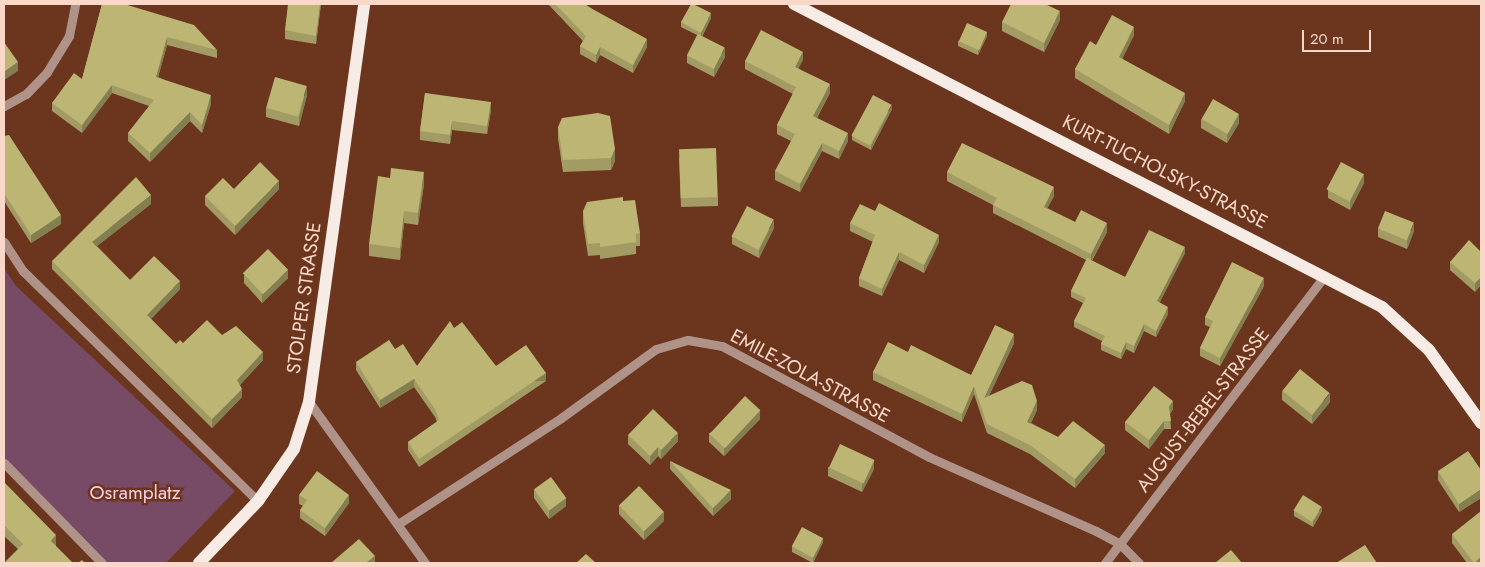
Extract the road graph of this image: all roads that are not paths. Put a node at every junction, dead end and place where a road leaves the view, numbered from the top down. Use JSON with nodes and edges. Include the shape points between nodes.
{"nodes":[{"id":1,"x":75,"y":4,"type":"edge"},
{"id":2,"x":364,"y":4,"type":"edge"},
{"id":3,"x":794,"y":4,"type":"edge"},
{"id":4,"x":4,"y":106,"type":"edge"},
{"id":5,"x":4,"y":242,"type":"edge"},
{"id":6,"x":1325,"y":275,"type":"junction"},
{"id":7,"x":309,"y":402,"type":"junction"},
{"id":8,"x":1481,"y":423,"type":"edge"},
{"id":9,"x":4,"y":463,"type":"edge"},
{"id":10,"x":258,"y":501,"type":"junction"},
{"id":11,"x":398,"y":524,"type":"junction"},
{"id":12,"x":1120,"y":544,"type":"junction"},
{"id":13,"x":102,"y":563,"type":"edge"},
{"id":14,"x":199,"y":563,"type":"edge"},
{"id":15,"x":425,"y":563,"type":"edge"},
{"id":16,"x":1105,"y":563,"type":"edge"},
{"id":17,"x":1139,"y":563,"type":"edge"}],
"edges":[{"from":1,"to":4,"type":"street","via":[[69,36],[47,72],[26,94]]},
{"from":2,"to":7,"type":"main road","name":"STOLPER STRASSE"},
{"from":3,"to":6,"type":"main road","name":"KURT-TUCHOLSKY-STRASSE"},
{"from":5,"to":10,"type":"street","via":[[23,271]]},
{"from":6,"to":8,"type":"main road","name":"KURT-TUCHOLSKY-STRASSE","via":[[1382,307],[1428,350]]},
{"from":6,"to":12,"type":"street","name":"AUGUST-BEBEL-STRASSE"},
{"from":7,"to":10,"type":"main road","name":"STOLPER STRASSE","via":[[294,449]]},
{"from":7,"to":11,"type":"street"},
{"from":9,"to":13,"type":"street"},
{"from":10,"to":14,"type":"main road","name":"STOLPER STRASSE"},
{"from":11,"to":12,"type":"street","name":"EMILE-ZOLA-STRASSE","via":[[561,418],[656,348],[688,340],[722,346],[929,457]]},
{"from":11,"to":15,"type":"street"},
{"from":12,"to":16,"type":"street","name":"AUGUST-BEBEL-STRASSE"},
{"from":12,"to":17,"type":"street","name":"EMILE-ZOLA-STRASSE"}]}
